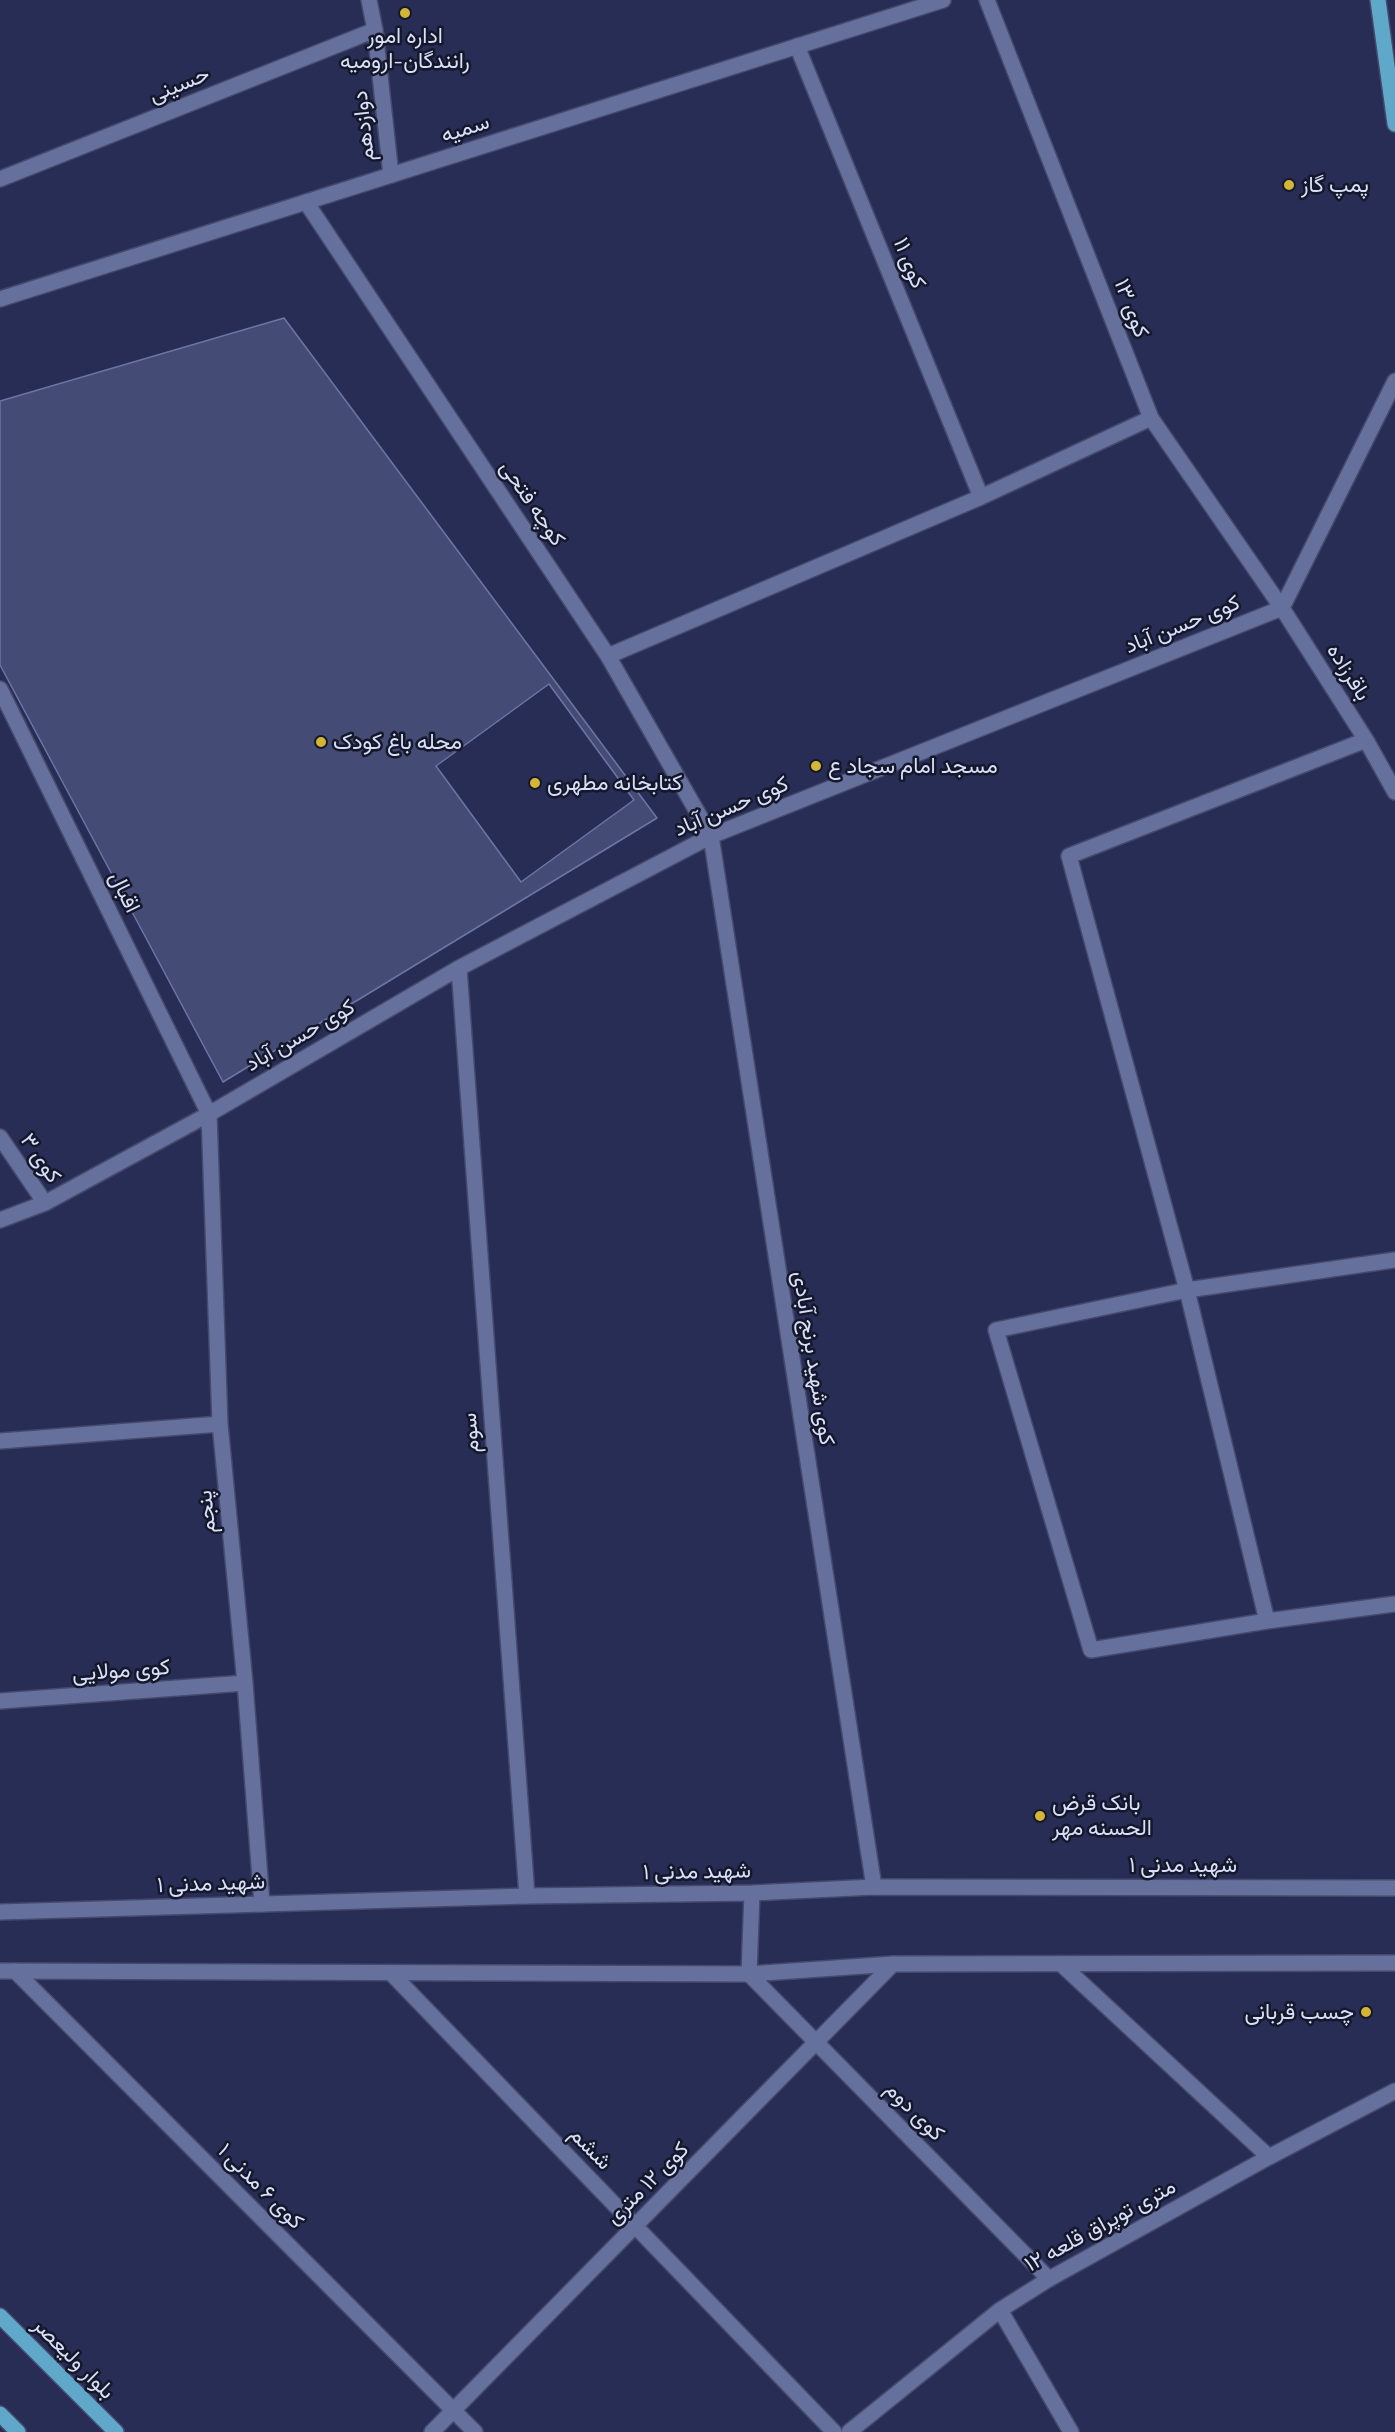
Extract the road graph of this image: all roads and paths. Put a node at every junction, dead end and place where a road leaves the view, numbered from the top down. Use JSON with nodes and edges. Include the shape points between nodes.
{"nodes":[{"id":1,"x":369,"y":0,"type":"edge"},
{"id":2,"x":943,"y":0,"type":"edge"},
{"id":3,"x":987,"y":0,"type":"edge"},
{"id":4,"x":1378,"y":0,"type":"edge"},
{"id":5,"x":375,"y":30,"type":"junction"},
{"id":6,"x":797,"y":46,"type":"junction"},
{"id":7,"x":1395,"y":124,"type":"edge"},
{"id":8,"x":391,"y":175,"type":"junction"},
{"id":9,"x":0,"y":179,"type":"edge"},
{"id":10,"x":306,"y":202,"type":"junction"},
{"id":11,"x":0,"y":299,"type":"edge"},
{"id":12,"x":1395,"y":381,"type":"edge"},
{"id":13,"x":1151,"y":418,"type":"junction"},
{"id":14,"x":981,"y":497,"type":"junction"},
{"id":15,"x":1282,"y":608,"type":"junction"},
{"id":16,"x":608,"y":656,"type":"junction"},
{"id":17,"x":0,"y":689,"type":"edge"},
{"id":18,"x":1366,"y":740,"type":"junction"},
{"id":19,"x":1395,"y":792,"type":"edge"},
{"id":20,"x":711,"y":836,"type":"junction"},
{"id":21,"x":459,"y":968,"type":"junction"},
{"id":22,"x":209,"y":1114,"type":"junction"},
{"id":23,"x":0,"y":1137,"type":"edge"},
{"id":24,"x":45,"y":1203,"type":"junction"},
{"id":25,"x":0,"y":1220,"type":"edge"},
{"id":26,"x":1395,"y":1260,"type":"edge"},
{"id":27,"x":1187,"y":1290,"type":"junction"},
{"id":28,"x":220,"y":1424,"type":"junction"},
{"id":29,"x":0,"y":1441,"type":"edge"},
{"id":30,"x":1395,"y":1604,"type":"edge"},
{"id":31,"x":1267,"y":1621,"type":"junction"},
{"id":32,"x":245,"y":1683,"type":"junction"},
{"id":33,"x":0,"y":1701,"type":"edge"},
{"id":34,"x":874,"y":1887,"type":"junction"},
{"id":35,"x":1395,"y":1888,"type":"edge"},
{"id":36,"x":752,"y":1893,"type":"junction"},
{"id":37,"x":526,"y":1896,"type":"junction"},
{"id":38,"x":262,"y":1904,"type":"junction"},
{"id":39,"x":0,"y":1912,"type":"edge"},
{"id":40,"x":1395,"y":1963,"type":"edge"},
{"id":41,"x":893,"y":1964,"type":"junction"},
{"id":42,"x":1061,"y":1964,"type":"junction"},
{"id":43,"x":7,"y":1971,"type":"edge"},
{"id":44,"x":391,"y":1973,"type":"junction"},
{"id":45,"x":749,"y":1974,"type":"junction"},
{"id":46,"x":816,"y":2042,"type":"junction"},
{"id":47,"x":1395,"y":2091,"type":"edge"},
{"id":48,"x":1269,"y":2157,"type":"junction"},
{"id":49,"x":635,"y":2226,"type":"junction"},
{"id":50,"x":1049,"y":2279,"type":"junction"},
{"id":51,"x":1000,"y":2310,"type":"junction"},
{"id":52,"x":0,"y":2316,"type":"edge"},
{"id":53,"x":454,"y":2410,"type":"junction"},
{"id":54,"x":0,"y":2414,"type":"edge"},
{"id":55,"x":18,"y":2432,"type":"edge"},
{"id":56,"x":116,"y":2432,"type":"edge"},
{"id":57,"x":432,"y":2432,"type":"edge"},
{"id":58,"x":475,"y":2432,"type":"edge"},
{"id":59,"x":834,"y":2432,"type":"edge"},
{"id":60,"x":849,"y":2432,"type":"edge"},
{"id":61,"x":1071,"y":2432,"type":"edge"}],
"edges":[{"from":1,"to":5,"type":"street","name":"دوازدهم"},
{"from":2,"to":6,"type":"street","name":"سمیه"},
{"from":3,"to":13,"type":"street","name":"کوی ۱۳"},
{"from":4,"to":7,"type":"main road"},
{"from":5,"to":8,"type":"street","name":"دوازدهم"},
{"from":5,"to":9,"type":"street","name":"حسینی"},
{"from":6,"to":8,"type":"street","name":"سمیه"},
{"from":6,"to":14,"type":"street","name":"کوی ۱۱"},
{"from":8,"to":10,"type":"street","name":"سمیه"},
{"from":10,"to":11,"type":"street","name":"سمیه"},
{"from":10,"to":16,"type":"street","name":"کوچه فتحی"},
{"from":12,"to":15,"type":"street"},
{"from":13,"to":14,"type":"street"},
{"from":13,"to":15,"type":"street","name":"کوی ۱۳"},
{"from":14,"to":16,"type":"street"},
{"from":15,"to":18,"type":"street","name":"باقرزاده"},
{"from":15,"to":20,"type":"street","name":"کوی حسن آباد"},
{"from":16,"to":20,"type":"street","name":"کوچه فتحی"},
{"from":17,"to":22,"type":"street","name":"اقبال"},
{"from":18,"to":19,"type":"street","name":"باقرزاده"},
{"from":18,"to":27,"type":"street","via":[[1070,856]]},
{"from":20,"to":21,"type":"street","name":"کوی حسن آباد"},
{"from":20,"to":34,"type":"street","name":"کوی شهید برنج آبادی"},
{"from":21,"to":22,"type":"street","name":"کوی حسن آباد"},
{"from":21,"to":37,"type":"street","name":"سوم"},
{"from":22,"to":24,"type":"street","name":"کوی حسن آباد"},
{"from":22,"to":28,"type":"street","name":"پنجم"},
{"from":23,"to":24,"type":"street","name":"کوی ۳"},
{"from":24,"to":25,"type":"street","name":"کوی حسن آباد"},
{"from":26,"to":27,"type":"street"},
{"from":27,"to":31,"type":"street"},
{"from":27,"to":31,"type":"street","via":[[996,1330],[1090,1650]]},
{"from":28,"to":29,"type":"street"},
{"from":28,"to":32,"type":"street","name":"پنجم"},
{"from":30,"to":31,"type":"street"},
{"from":32,"to":33,"type":"street","name":"کوی مولایی"},
{"from":32,"to":38,"type":"street","name":"پنجم"},
{"from":34,"to":35,"type":"street","name":"شهید مدنی ۱"},
{"from":34,"to":36,"type":"street","name":"شهید مدنی ۱"},
{"from":36,"to":37,"type":"street","name":"شهید مدنی ۱"},
{"from":36,"to":45,"type":"street"},
{"from":37,"to":38,"type":"street","name":"شهید مدنی ۱"},
{"from":38,"to":39,"type":"street","name":"شهید مدنی ۱"},
{"from":40,"to":42,"type":"street"},
{"from":41,"to":42,"type":"street"},
{"from":41,"to":45,"type":"street"},
{"from":41,"to":46,"type":"street","name":"کوی ۱۲ متری"},
{"from":42,"to":48,"type":"street"},
{"from":43,"to":44,"type":"street"},
{"from":43,"to":53,"type":"street","name":"کوی ۶ مدنی ۱"},
{"from":44,"to":45,"type":"street"},
{"from":44,"to":49,"type":"street","name":"ششم"},
{"from":45,"to":46,"type":"street","name":"کوی دوم"},
{"from":46,"to":49,"type":"street","name":"کوی ۱۲ متری"},
{"from":46,"to":50,"type":"street","name":"کوی دوم"},
{"from":47,"to":48,"type":"street","name":"۱۲ متری توپراق قلعه"},
{"from":48,"to":50,"type":"street","name":"۱۲ متری توپراق قلعه"},
{"from":49,"to":53,"type":"street","name":"کوی ۱۲ متری"},
{"from":49,"to":59,"type":"street","name":"ششم"},
{"from":50,"to":51,"type":"street","name":"۱۲ متری توپراق قلعه"},
{"from":51,"to":60,"type":"street","name":"۱۲ متری توپراق قلعه"},
{"from":51,"to":61,"type":"street"},
{"from":52,"to":56,"type":"main road","name":"بلوار ولیعصر"},
{"from":53,"to":57,"type":"street","name":"کوی ۱۲ متری"},
{"from":53,"to":58,"type":"street","name":"کوی ۶ مدنی ۱"},
{"from":54,"to":55,"type":"main road"}]}
